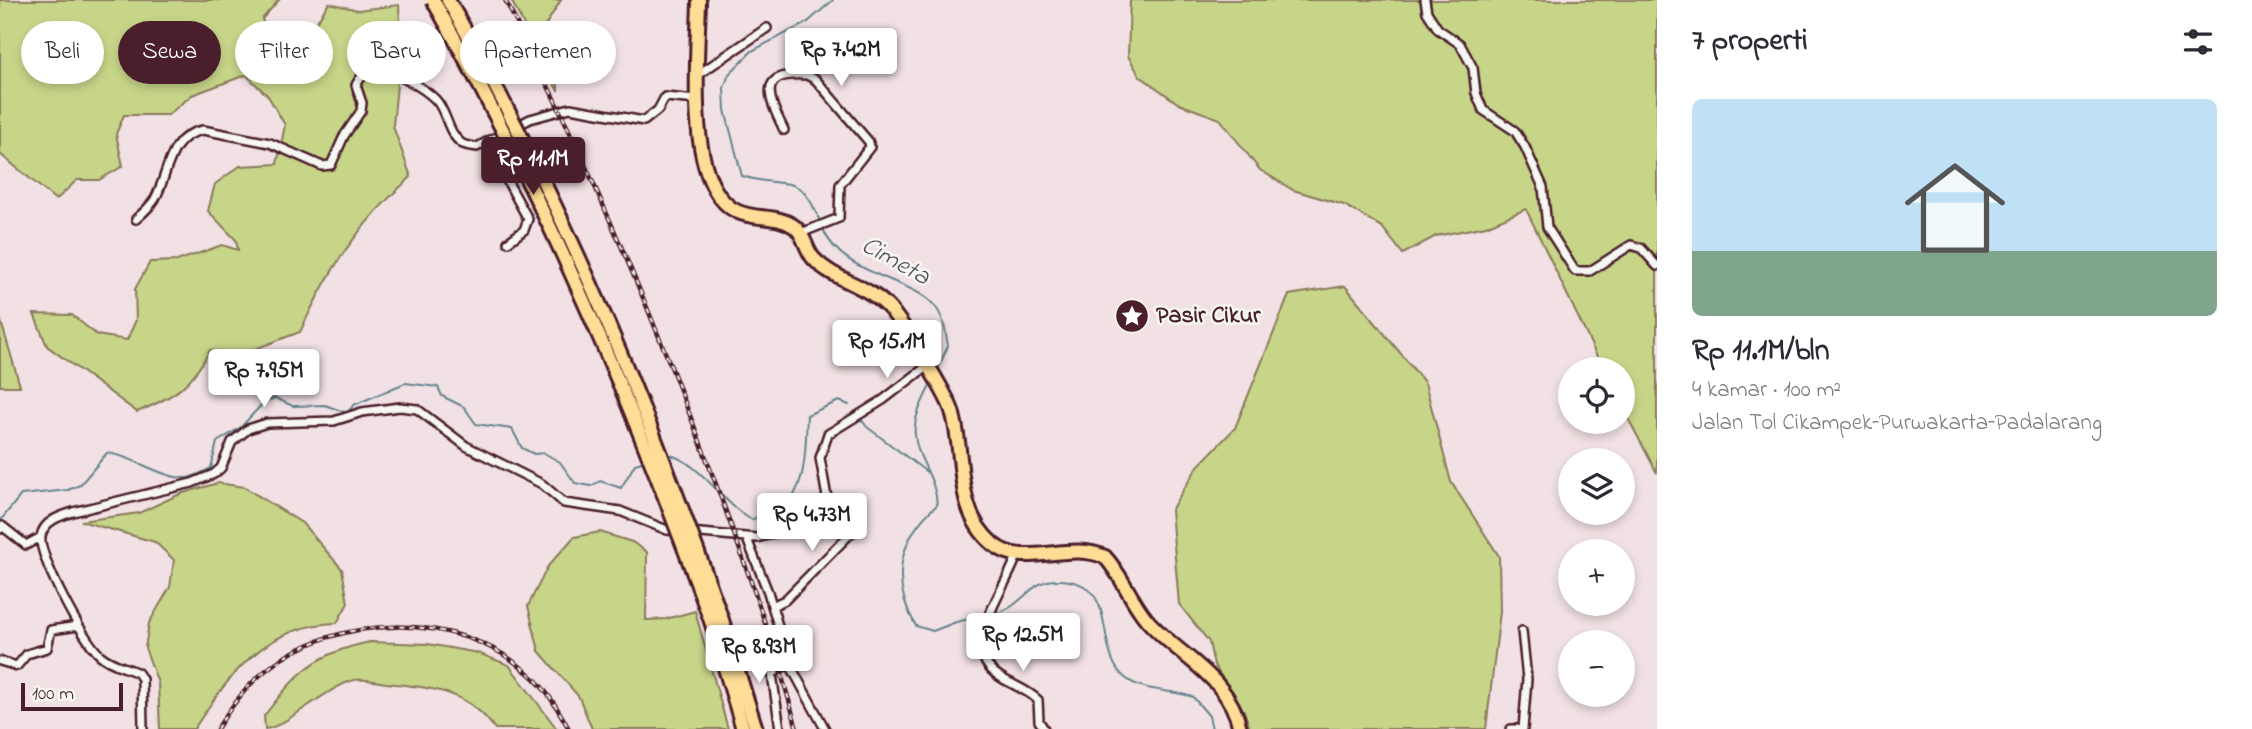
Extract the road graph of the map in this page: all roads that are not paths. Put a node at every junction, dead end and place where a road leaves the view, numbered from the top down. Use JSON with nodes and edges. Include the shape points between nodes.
{"nodes":[{"id":1,"x":433,"y":0,"type":"edge"},
{"id":2,"x":448,"y":0,"type":"edge"},
{"id":3,"x":699,"y":0,"type":"edge"},
{"id":4,"x":1425,"y":0,"type":"edge"},
{"id":5,"x":767,"y":28,"type":"dead end"},
{"id":6,"x":699,"y":74,"type":"junction"},
{"id":7,"x":698,"y":100,"type":"junction"},
{"id":8,"x":784,"y":130,"type":"dead end"},
{"id":9,"x":487,"y":144,"type":"junction"},
{"id":10,"x":136,"y":219,"type":"dead end"},
{"id":11,"x":806,"y":231,"type":"junction"},
{"id":12,"x":508,"y":242,"type":"dead end"},
{"id":13,"x":1657,"y":266,"type":"edge"},
{"id":14,"x":928,"y":370,"type":"junction"},
{"id":15,"x":828,"y":503,"type":"junction"},
{"id":16,"x":0,"y":529,"type":"edge"},
{"id":17,"x":41,"y":537,"type":"junction"},
{"id":18,"x":747,"y":539,"type":"junction"},
{"id":19,"x":1017,"y":555,"type":"junction"},
{"id":20,"x":772,"y":606,"type":"junction"},
{"id":21,"x":717,"y":622,"type":"junction"},
{"id":22,"x":78,"y":626,"type":"junction"},
{"id":23,"x":1522,"y":631,"type":"dead end"},
{"id":24,"x":0,"y":661,"type":"edge"},
{"id":25,"x":789,"y":663,"type":"junction"},
{"id":26,"x":143,"y":729,"type":"edge"},
{"id":27,"x":743,"y":729,"type":"edge"},
{"id":28,"x":756,"y":729,"type":"edge"},
{"id":29,"x":780,"y":729,"type":"edge"},
{"id":30,"x":825,"y":729,"type":"edge"},
{"id":31,"x":1044,"y":729,"type":"edge"},
{"id":32,"x":1240,"y":729,"type":"edge"},
{"id":33,"x":1511,"y":729,"type":"edge"},
{"id":34,"x":1517,"y":729,"type":"edge"},
{"id":35,"x":1523,"y":729,"type":"edge"}],
"edges":[{"from":1,"to":21,"type":"highway","bridge":true,"via":[[497,115],[595,321]]},
{"from":2,"to":21,"type":"highway","bridge":true,"via":[[585,269],[652,426]]},
{"from":3,"to":6,"type":"highway"},
{"from":4,"to":13,"type":"street","via":[[1438,29],[1460,44],[1473,68],[1483,110],[1516,131],[1525,147],[1543,187],[1547,227],[1575,271],[1590,271],[1631,245],[1641,248]]},
{"from":5,"to":6,"type":"street"},
{"from":6,"to":7,"type":"highway"},
{"from":7,"to":9,"type":"street","via":[[665,97],[644,121],[570,108],[530,118]]},
{"from":7,"to":11,"type":"highway","via":[[704,167],[722,200],[740,213]]},
{"from":8,"to":11,"type":"street","via":[[769,88],[776,80],[807,75],[868,139],[870,147],[840,185],[839,218]]},
{"from":9,"to":10,"type":"street","via":[[462,144],[435,99],[402,78],[373,71],[356,85],[361,111],[331,165],[322,166],[270,144],[195,131],[176,147],[155,198]]},
{"from":9,"to":12,"type":"street","via":[[528,219],[524,230]]},
{"from":11,"to":14,"type":"highway","via":[[807,250],[827,270],[860,286],[889,308]]},
{"from":14,"to":15,"type":"street","via":[[833,429],[823,443],[821,466]]},
{"from":14,"to":19,"type":"highway","via":[[952,410],[969,512],[995,546]]},
{"from":15,"to":18,"type":"street","via":[[800,526]]},
{"from":15,"to":20,"type":"street","via":[[856,525],[785,600]]},
{"from":16,"to":17,"type":"street","via":[[2,526],[26,545]]},
{"from":17,"to":18,"type":"street","via":[[55,518],[214,474],[232,442],[246,430],[267,423],[334,421],[400,407],[417,409],[466,446],[542,484],[564,503],[620,511],[667,530]]},
{"from":17,"to":22,"type":"street","via":[[55,581]]},
{"from":18,"to":20,"type":"street"},
{"from":19,"to":31,"type":"street","via":[[988,616],[982,653],[988,666],[1038,699]]},
{"from":19,"to":32,"type":"highway","via":[[1078,549],[1105,556],[1148,622],[1228,695]]},
{"from":20,"to":25,"type":"street"},
{"from":21,"to":27,"type":"highway"},
{"from":21,"to":28,"type":"highway"},
{"from":22,"to":24,"type":"street","via":[[51,630],[47,648],[27,654],[17,666]]},
{"from":22,"to":26,"type":"street","via":[[100,656],[142,679]]},
{"from":23,"to":35,"type":"street","via":[[1527,679]]},
{"from":25,"to":29,"type":"street","via":[[772,674]]},
{"from":25,"to":30,"type":"street"},
{"from":33,"to":34,"type":"street"}]}
